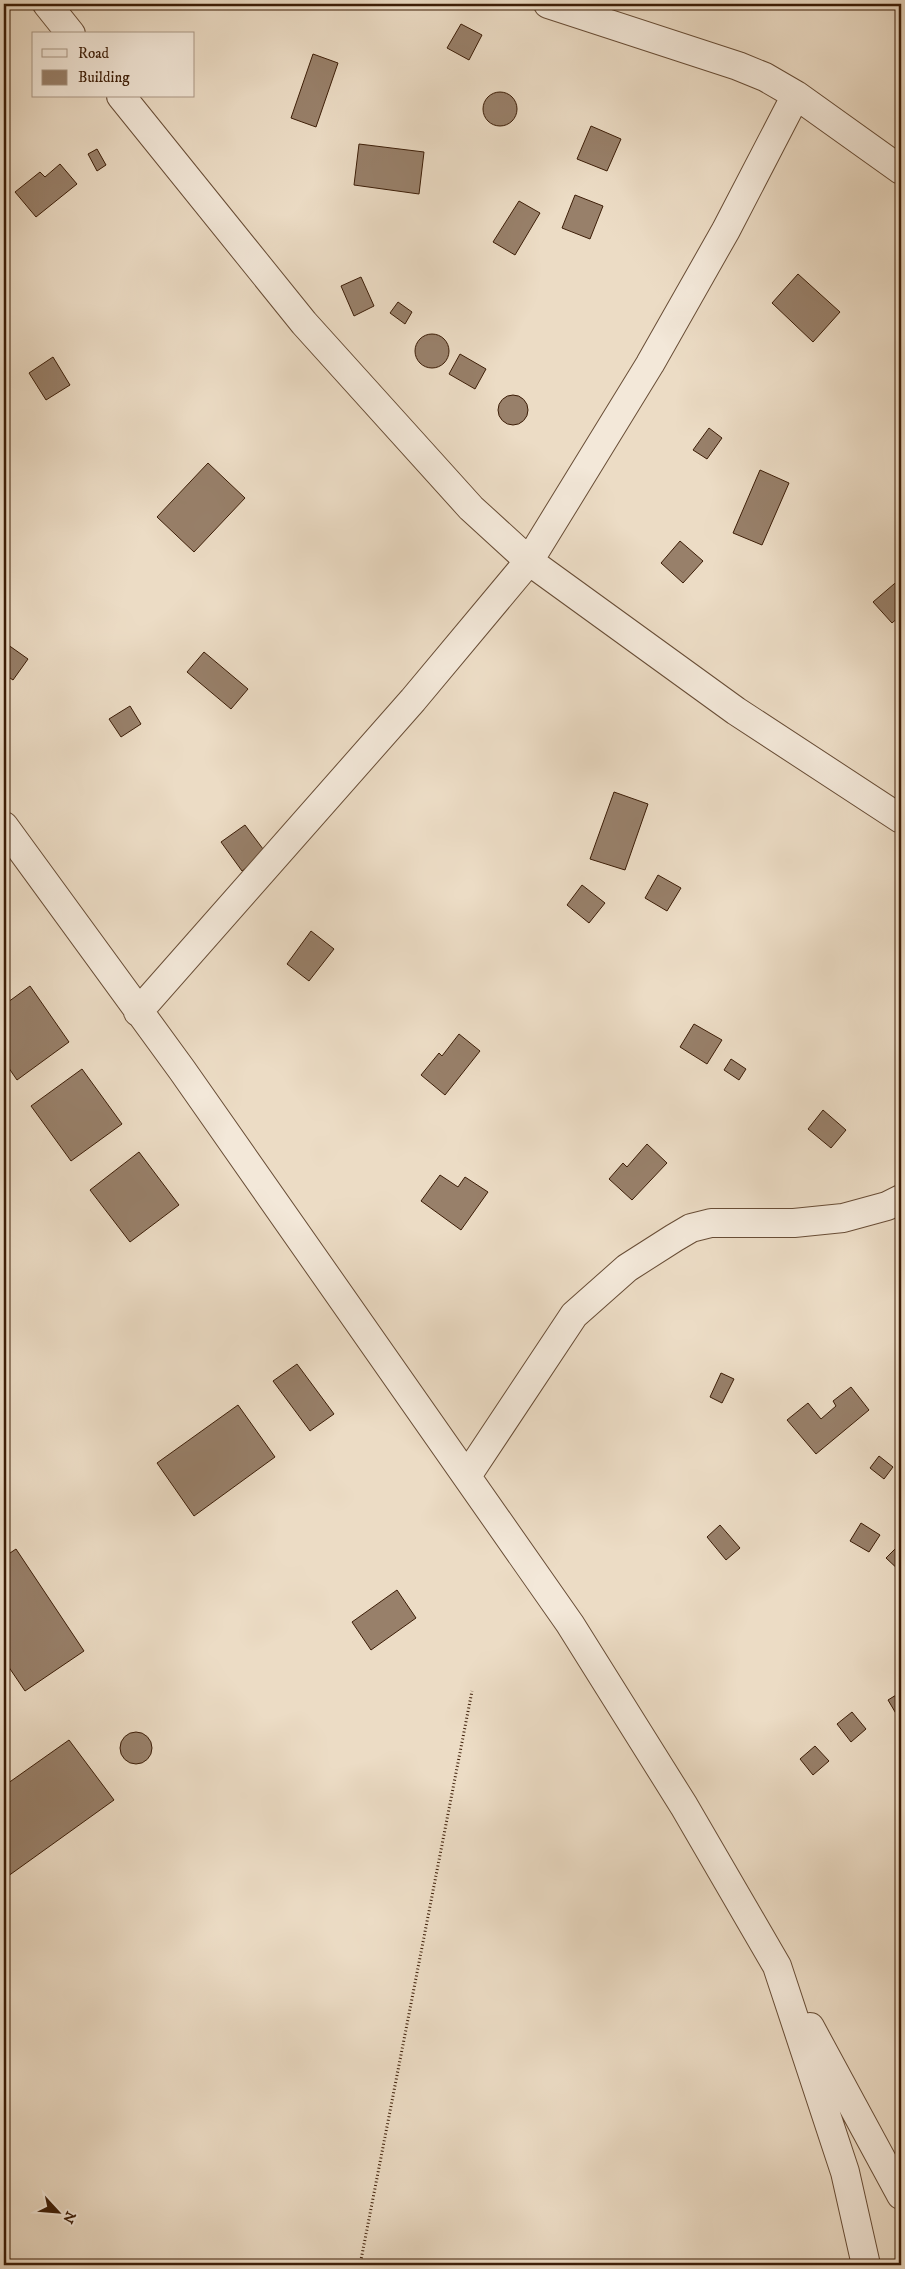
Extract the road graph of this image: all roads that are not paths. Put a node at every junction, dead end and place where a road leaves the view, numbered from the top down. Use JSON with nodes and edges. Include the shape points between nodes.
{"nodes":[{"id":1,"x":47,"y":4,"type":"edge"},
{"id":2,"x":548,"y":4,"type":"edge"},
{"id":3,"x":69,"y":32,"type":"edge"},
{"id":4,"x":796,"y":96,"type":"junction"},
{"id":5,"x":123,"y":98,"type":"edge"},
{"id":6,"x":901,"y":170,"type":"edge"},
{"id":7,"x":529,"y":561,"type":"junction"},
{"id":8,"x":901,"y":819,"type":"edge"},
{"id":9,"x":4,"y":826,"type":"edge"},
{"id":10,"x":138,"y":1012,"type":"junction"},
{"id":11,"x":901,"y":1199,"type":"edge"},
{"id":12,"x":467,"y":1476,"type":"junction"},
{"id":13,"x":777,"y":1966,"type":"junction"},
{"id":14,"x":901,"y":2195,"type":"edge"},
{"id":15,"x":866,"y":2265,"type":"edge"}],
"edges":[{"from":1,"to":3,"type":"street"},
{"from":2,"to":4,"type":"street","via":[[738,66],[765,77]]},
{"from":4,"to":6,"type":"street"},
{"from":4,"to":7,"type":"street","via":[[726,230],[650,364]]},
{"from":5,"to":7,"type":"street","via":[[304,322],[471,508]]},
{"from":7,"to":8,"type":"street","via":[[736,711]]},
{"from":7,"to":10,"type":"street","via":[[412,700]]},
{"from":9,"to":10,"type":"street"},
{"from":10,"to":12,"type":"street"},
{"from":11,"to":12,"type":"street","via":[[843,1218],[794,1223],[711,1223],[691,1228],[674,1238],[627,1268],[574,1315]]},
{"from":12,"to":13,"type":"street","via":[[576,1632],[684,1806]]},
{"from":13,"to":14,"type":"street"},
{"from":13,"to":15,"type":"street","via":[[845,2172]]}]}
